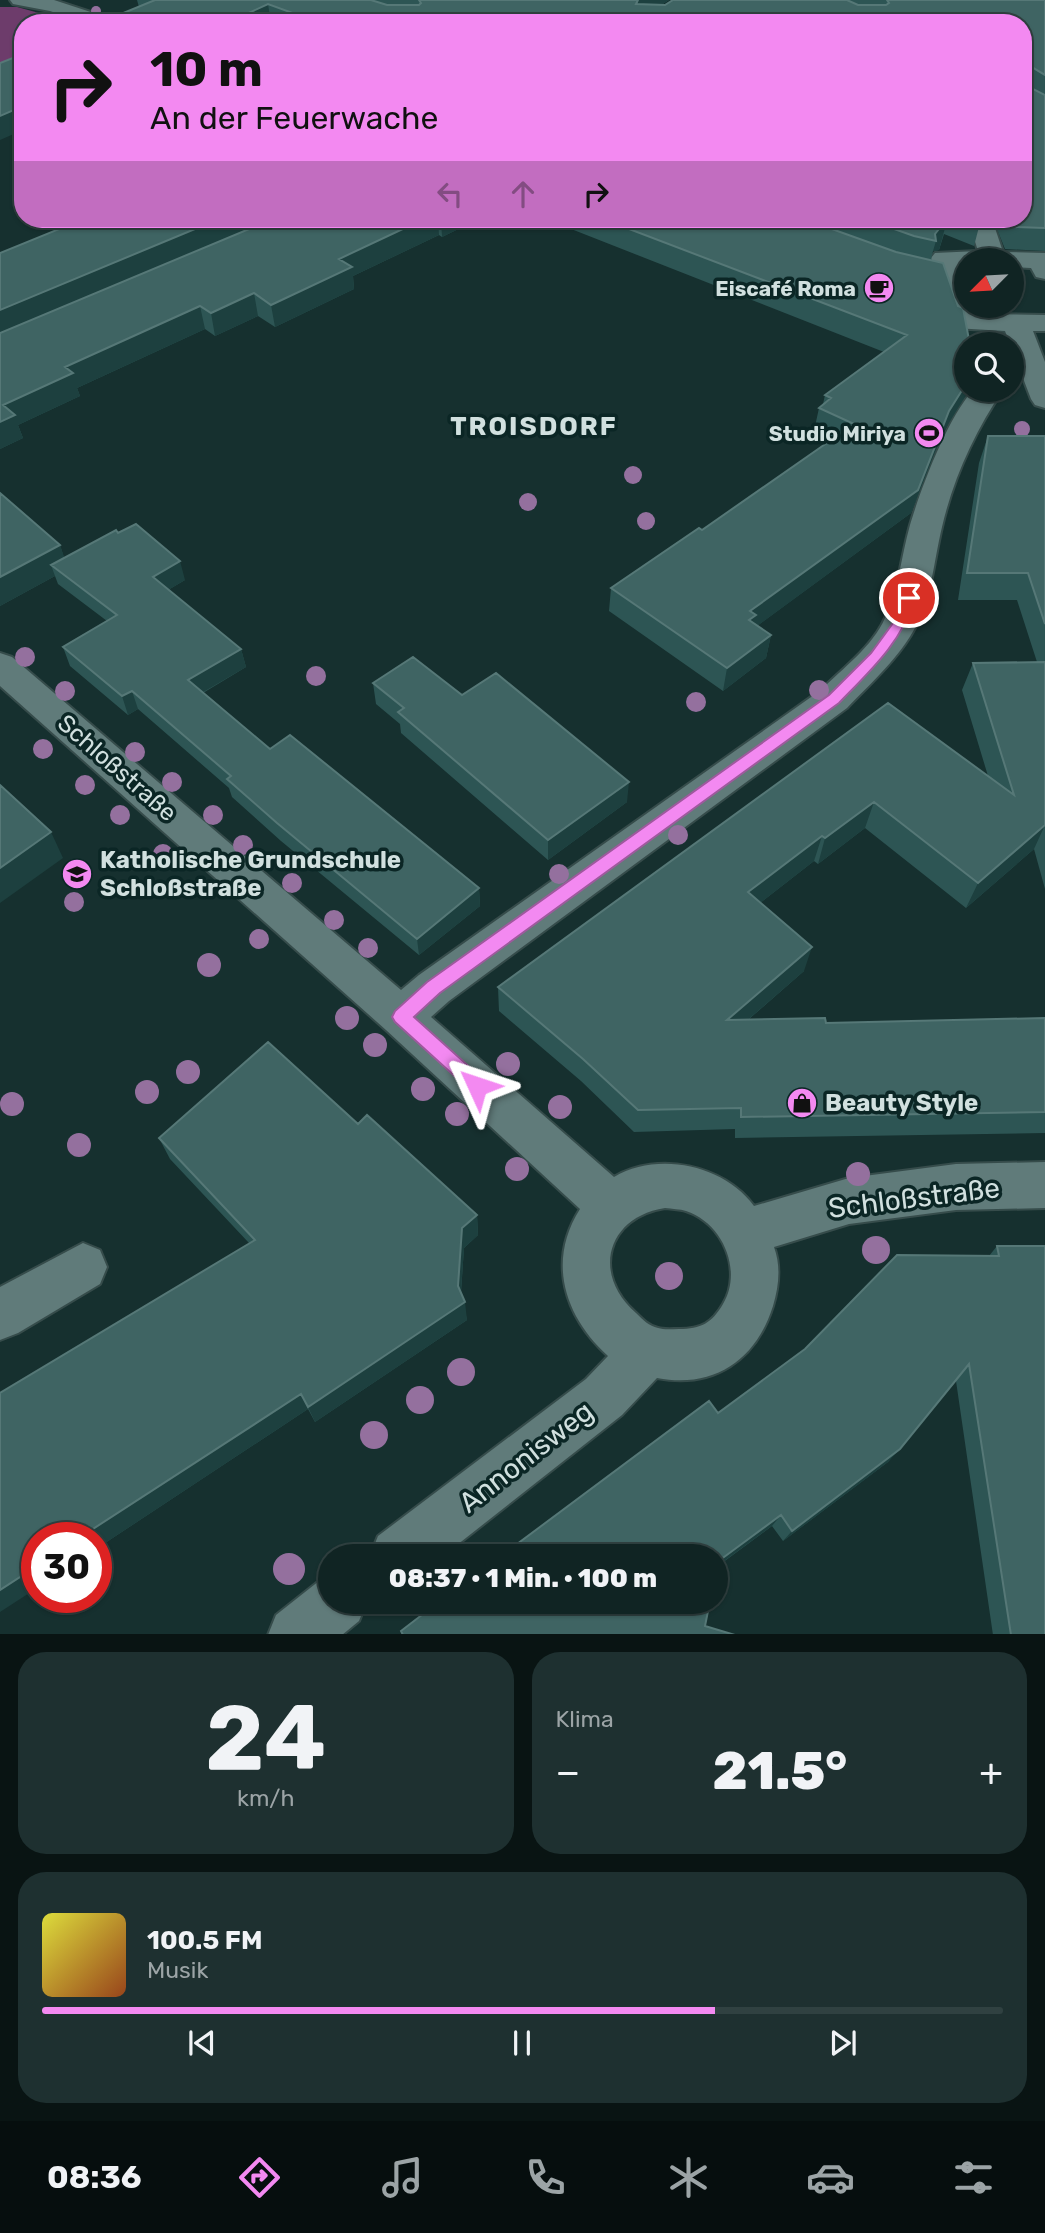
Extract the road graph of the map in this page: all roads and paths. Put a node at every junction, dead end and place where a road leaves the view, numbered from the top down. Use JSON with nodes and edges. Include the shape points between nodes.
{"nodes":[{"id":1,"x":20,"y":0,"type":"edge"},
{"id":2,"x":61,"y":3,"type":"edge"},
{"id":3,"x":85,"y":14,"type":"edge"},
{"id":4,"x":983,"y":228,"type":"edge"},
{"id":5,"x":989,"y":248,"type":"edge"},
{"id":6,"x":954,"y":258,"type":"edge"},
{"id":7,"x":1024,"y":260,"type":"edge"},
{"id":8,"x":1045,"y":271,"type":"edge"},
{"id":9,"x":954,"y":304,"type":"edge"},
{"id":10,"x":962,"y":318,"type":"edge"},
{"id":11,"x":1016,"y":323,"type":"junction"},
{"id":12,"x":1045,"y":323,"type":"edge"},
{"id":13,"x":1017,"y":332,"type":"edge"},
{"id":14,"x":1024,"y":374,"type":"edge"},
{"id":15,"x":1045,"y":399,"type":"edge"},
{"id":16,"x":978,"y":402,"type":"edge"},
{"id":17,"x":9,"y":686,"type":"edge"},
{"id":18,"x":401,"y":1017,"type":"junction"},
{"id":19,"x":1045,"y":1185,"type":"edge"},
{"id":20,"x":610,"y":1205,"type":"junction"},
{"id":21,"x":744,"y":1233,"type":"junction"},
{"id":22,"x":83,"y":1267,"type":"dead end"},
{"id":23,"x":0,"y":1315,"type":"edge"},
{"id":24,"x":647,"y":1352,"type":"junction"},
{"id":25,"x":414,"y":1544,"type":"edge"},
{"id":26,"x":322,"y":1614,"type":"edge"},
{"id":27,"x":296,"y":1634,"type":"edge"}],
"edges":[{"from":1,"to":2,"type":"street"},
{"from":2,"to":3,"type":"street"},
{"from":4,"to":5,"type":"street"},
{"from":6,"to":9,"type":"street","via":[[944,258],[938,276]]},
{"from":7,"to":8,"type":"street","via":[[1041,260]]},
{"from":10,"to":11,"type":"street","via":[[964,322]]},
{"from":11,"to":12,"type":"street"},
{"from":11,"to":13,"type":"street"},
{"from":14,"to":15,"type":"street"},
{"from":16,"to":18,"type":"street","via":[[952,453],[926,526],[918,572],[900,624],[876,656],[834,699],[434,988]]},
{"from":17,"to":18,"type":"street","name":"Schloßstraße"},
{"from":18,"to":20,"type":"street","name":"Schloßstraße"},
{"from":19,"to":21,"type":"street","name":"Schloßstraße","via":[[956,1187],[849,1201]]},
{"from":20,"to":21,"type":"street","via":[[635,1190],[665,1185],[696,1191],[724,1208]]},
{"from":20,"to":24,"type":"street","via":[[591,1233],[584,1267],[588,1292],[615,1332]]},
{"from":21,"to":24,"type":"street","via":[[755,1259],[756,1287],[747,1315],[730,1337],[705,1352],[677,1357]]},
{"from":22,"to":23,"type":"street"},
{"from":24,"to":25,"type":"street","name":"Annonisweg","via":[[604,1397]]},
{"from":26,"to":27,"type":"street"}]}
